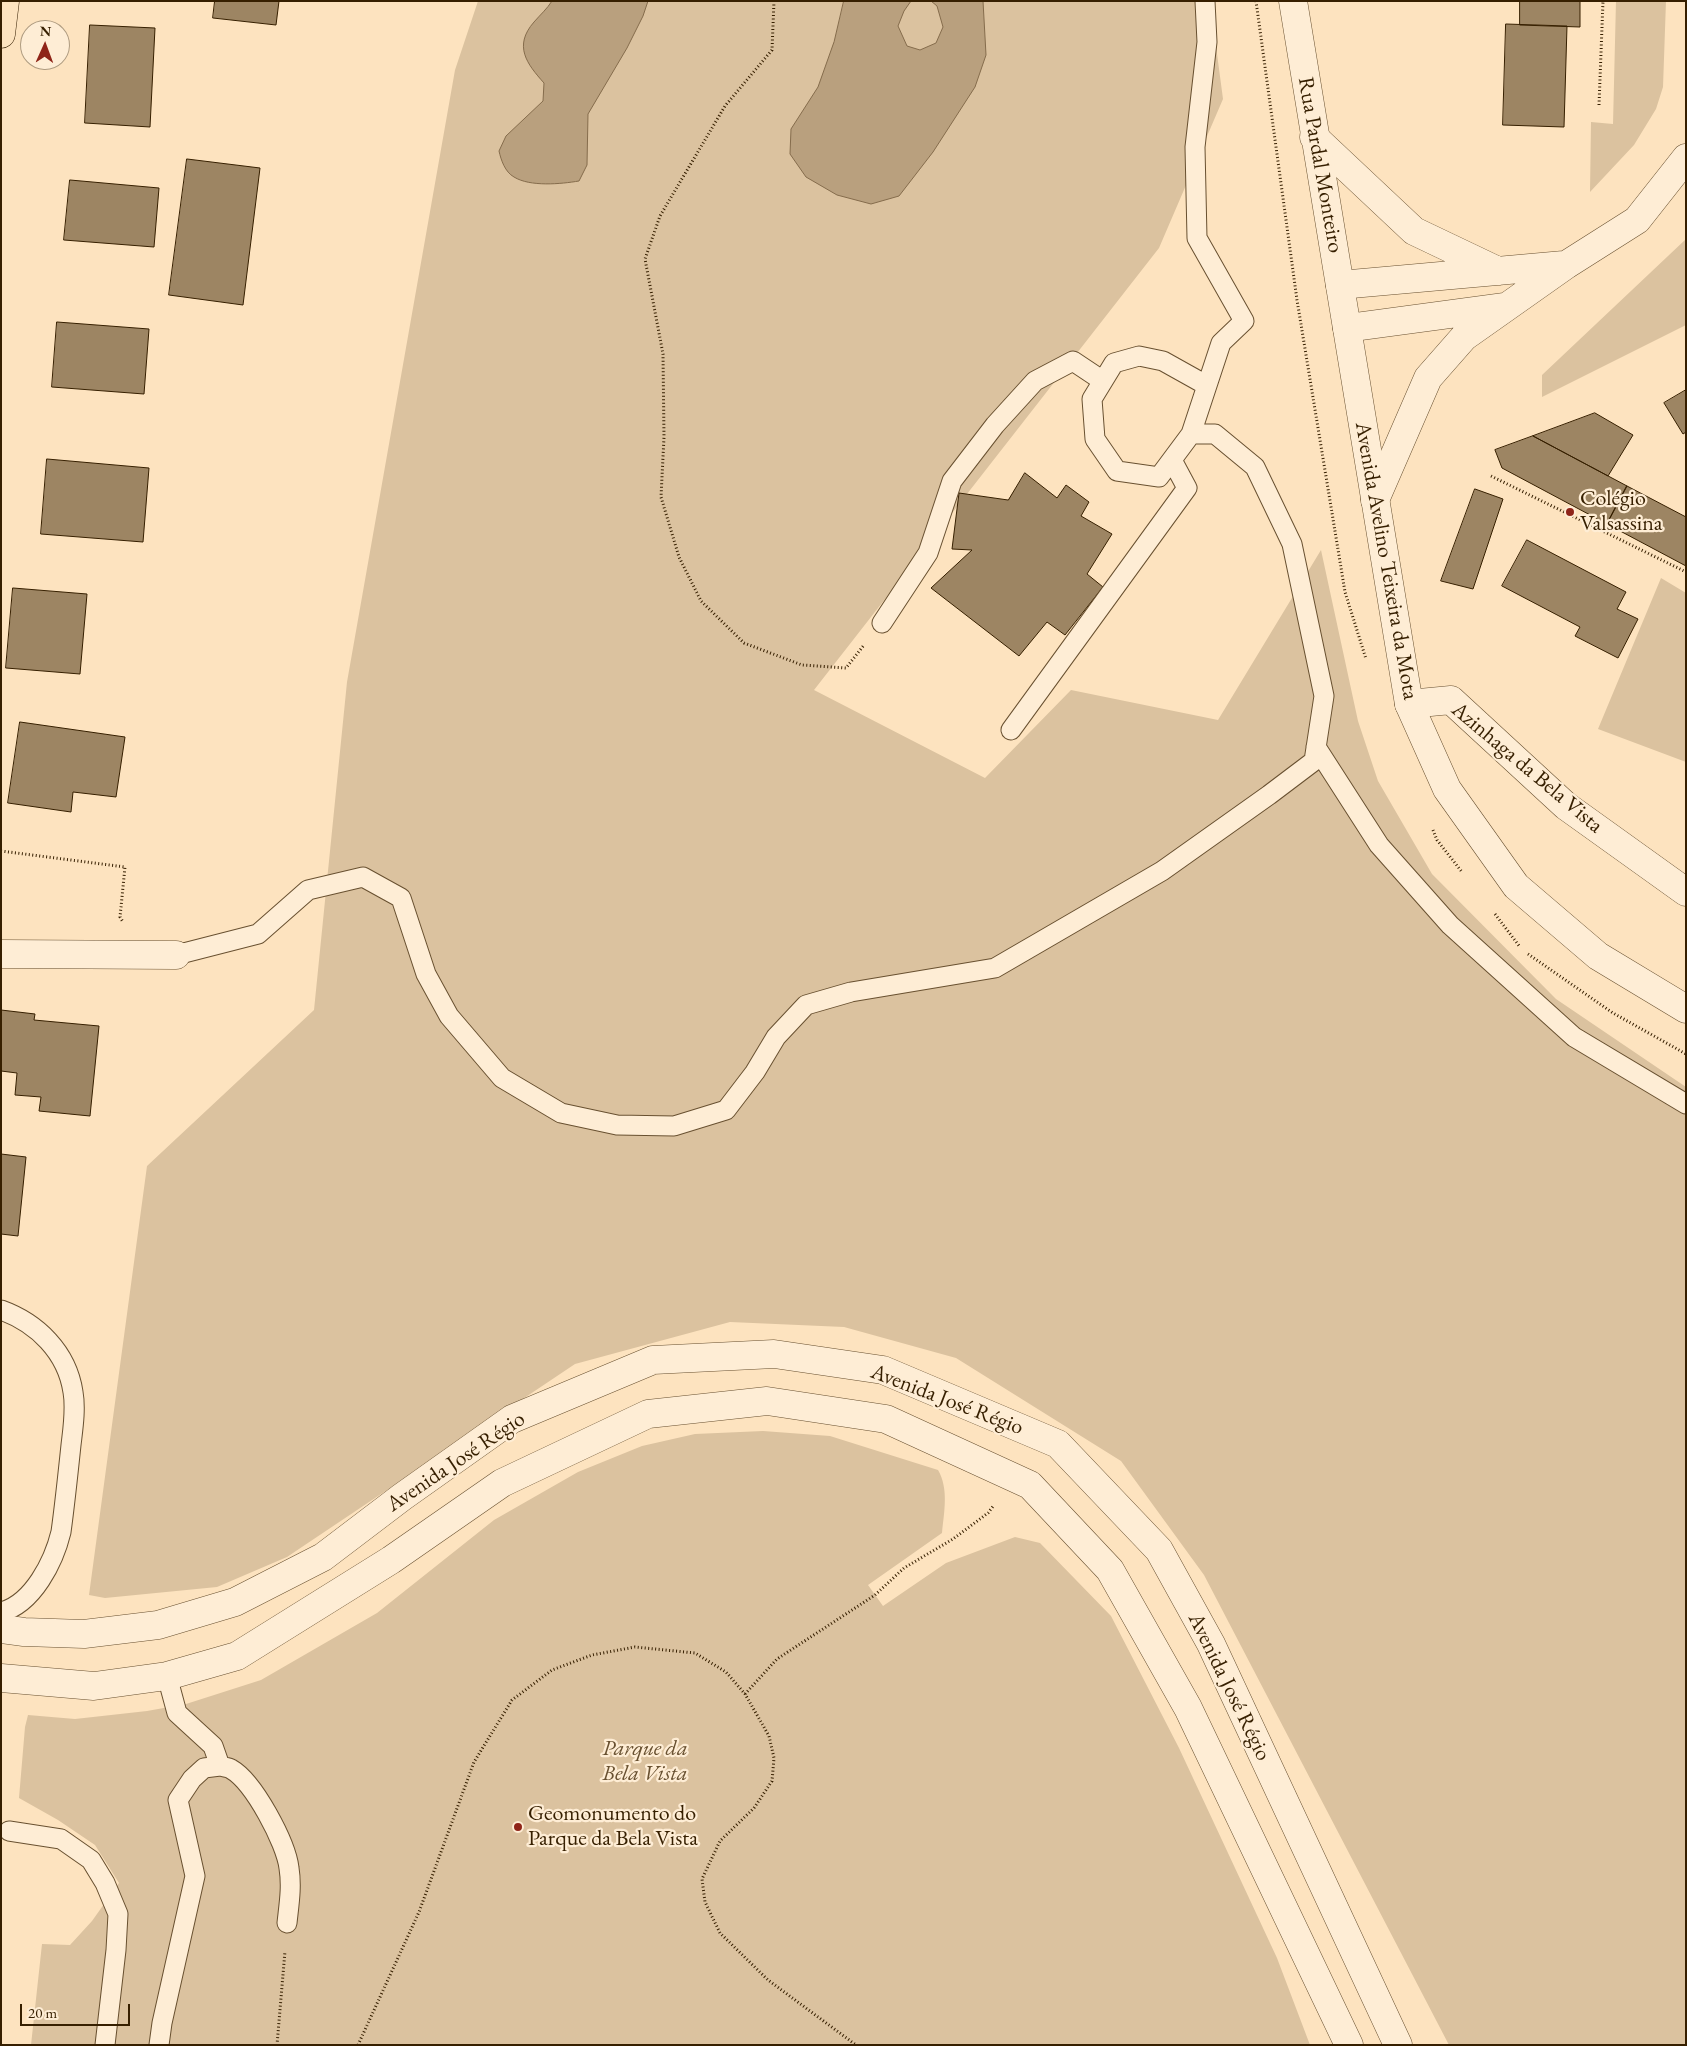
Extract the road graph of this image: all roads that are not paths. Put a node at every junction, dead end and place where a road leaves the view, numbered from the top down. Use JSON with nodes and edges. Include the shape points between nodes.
{"nodes":[{"id":1,"x":5,"y":1,"type":"edge"},
{"id":2,"x":1205,"y":1,"type":"edge"},
{"id":3,"x":1293,"y":1,"type":"edge"},
{"id":4,"x":1,"y":34,"type":"edge"},
{"id":5,"x":1314,"y":137,"type":"junction"},
{"id":6,"x":1686,"y":158,"type":"edge"},
{"id":7,"x":1566,"y":265,"type":"junction"},
{"id":8,"x":1498,"y":271,"type":"junction"},
{"id":9,"x":1340,"y":285,"type":"junction"},
{"id":10,"x":1504,"y":307,"type":"junction"},
{"id":11,"x":1346,"y":328,"type":"junction"},
{"id":12,"x":1104,"y":381,"type":"junction"},
{"id":13,"x":1206,"y":385,"type":"junction"},
{"id":14,"x":1192,"y":434,"type":"junction"},
{"id":15,"x":1172,"y":460,"type":"junction"},
{"id":16,"x":1375,"y":500,"type":"junction"},
{"id":17,"x":882,"y":623,"type":"road end"},
{"id":18,"x":1409,"y":704,"type":"junction"},
{"id":19,"x":1011,"y":730,"type":"dead end"},
{"id":20,"x":1316,"y":747,"type":"junction"},
{"id":21,"x":1686,"y":892,"type":"edge"},
{"id":22,"x":1,"y":954,"type":"edge"},
{"id":23,"x":176,"y":955,"type":"joint"},
{"id":24,"x":1686,"y":1009,"type":"edge"},
{"id":25,"x":1686,"y":1104,"type":"edge"},
{"id":26,"x":1,"y":1310,"type":"edge"},
{"id":27,"x":1,"y":1612,"type":"edge"},
{"id":28,"x":1,"y":1628,"type":"edge"},
{"id":29,"x":167,"y":1676,"type":"junction"},
{"id":30,"x":1,"y":1678,"type":"edge"},
{"id":31,"x":220,"y":1766,"type":"junction"},
{"id":32,"x":9,"y":1831,"type":"dead end"},
{"id":33,"x":287,"y":1923,"type":"road end"},
{"id":34,"x":105,"y":2045,"type":"edge"},
{"id":35,"x":159,"y":2045,"type":"edge"},
{"id":36,"x":1349,"y":2045,"type":"edge"},
{"id":37,"x":1398,"y":2045,"type":"edge"}],
"edges":[{"from":1,"to":4,"type":"main road"},
{"from":2,"to":13,"type":"lane","via":[[1207,42],[1195,147],[1197,238],[1244,321],[1221,343]]},
{"from":3,"to":5,"type":"street","name":"Rua Pardal Monteiro"},
{"from":5,"to":8,"type":"street","via":[[1414,232]]},
{"from":5,"to":9,"type":"street","name":"Rua Pardal Monteiro"},
{"from":6,"to":7,"type":"street","via":[[1637,220]]},
{"from":7,"to":8,"type":"street"},
{"from":7,"to":10,"type":"street"},
{"from":8,"to":9,"type":"street"},
{"from":9,"to":11,"type":"street","name":"Rua Pardal Monteiro"},
{"from":10,"to":11,"type":"street"},
{"from":10,"to":16,"type":"street","via":[[1464,337],[1428,378]]},
{"from":11,"to":16,"type":"street","name":"Avenida Avelino Teixeira da Mota"},
{"from":12,"to":13,"type":"lane","via":[[1114,363],[1139,356],[1163,361]]},
{"from":12,"to":15,"type":"lane","via":[[1092,399],[1095,439],[1117,472],[1159,477]]},
{"from":12,"to":17,"type":"lane","via":[[1073,361],[1035,382],[995,425],[952,481],[928,553]]},
{"from":13,"to":14,"type":"lane"},
{"from":14,"to":15,"type":"lane"},
{"from":14,"to":20,"type":"lane","via":[[1215,434],[1255,467],[1292,544],[1324,696]]},
{"from":15,"to":19,"type":"lane","via":[[1187,488]]},
{"from":16,"to":18,"type":"street","name":"Avenida Avelino Teixeira da Mota"},
{"from":18,"to":21,"type":"street","name":"Azinhaga da Bela Vista","via":[[1451,700],[1566,806]]},
{"from":18,"to":24,"type":"street","name":"Avenida Avelino Teixeira da Mota","via":[[1447,789],[1516,886],[1598,956]]},
{"from":20,"to":23,"type":"lane","via":[[1314,761],[1162,871],[995,968],[851,992],[806,1005],[776,1037],[756,1072],[726,1110],[674,1126],[617,1125],[561,1113],[502,1078],[450,1016],[426,974],[401,898],[363,876],[308,890],[258,934]]},
{"from":20,"to":25,"type":"lane","via":[[1379,845],[1450,925],[1574,1037]]},
{"from":22,"to":23,"type":"street"},
{"from":26,"to":27,"type":"lane","via":[[16,1315],[51,1342],[65,1366],[74,1392],[62,1532],[57,1550],[32,1590],[12,1609]]},
{"from":28,"to":37,"type":"street","name":"Avenida José Régio","via":[[84,1634],[158,1625],[235,1602],[323,1557],[512,1419],[653,1360],[774,1354],[883,1370],[1058,1444],[1159,1550],[1211,1644]]},
{"from":29,"to":30,"type":"street","name":"Avenida José Régio","via":[[94,1686]]},
{"from":29,"to":31,"type":"lane","via":[[177,1713],[213,1746]]},
{"from":29,"to":36,"type":"street","name":"Avenida José Régio","via":[[237,1656],[391,1560],[502,1483],[648,1414],[767,1401],[886,1419],[1030,1485],[1110,1570],[1188,1708]]},
{"from":31,"to":33,"type":"lane","via":[[231,1769],[250,1787],[273,1823],[289,1866],[291,1890]]},
{"from":31,"to":35,"type":"lane","via":[[204,1768],[178,1800],[195,1876]]},
{"from":32,"to":34,"type":"lane","via":[[61,1839],[91,1860],[105,1882],[118,1914]]}]}
